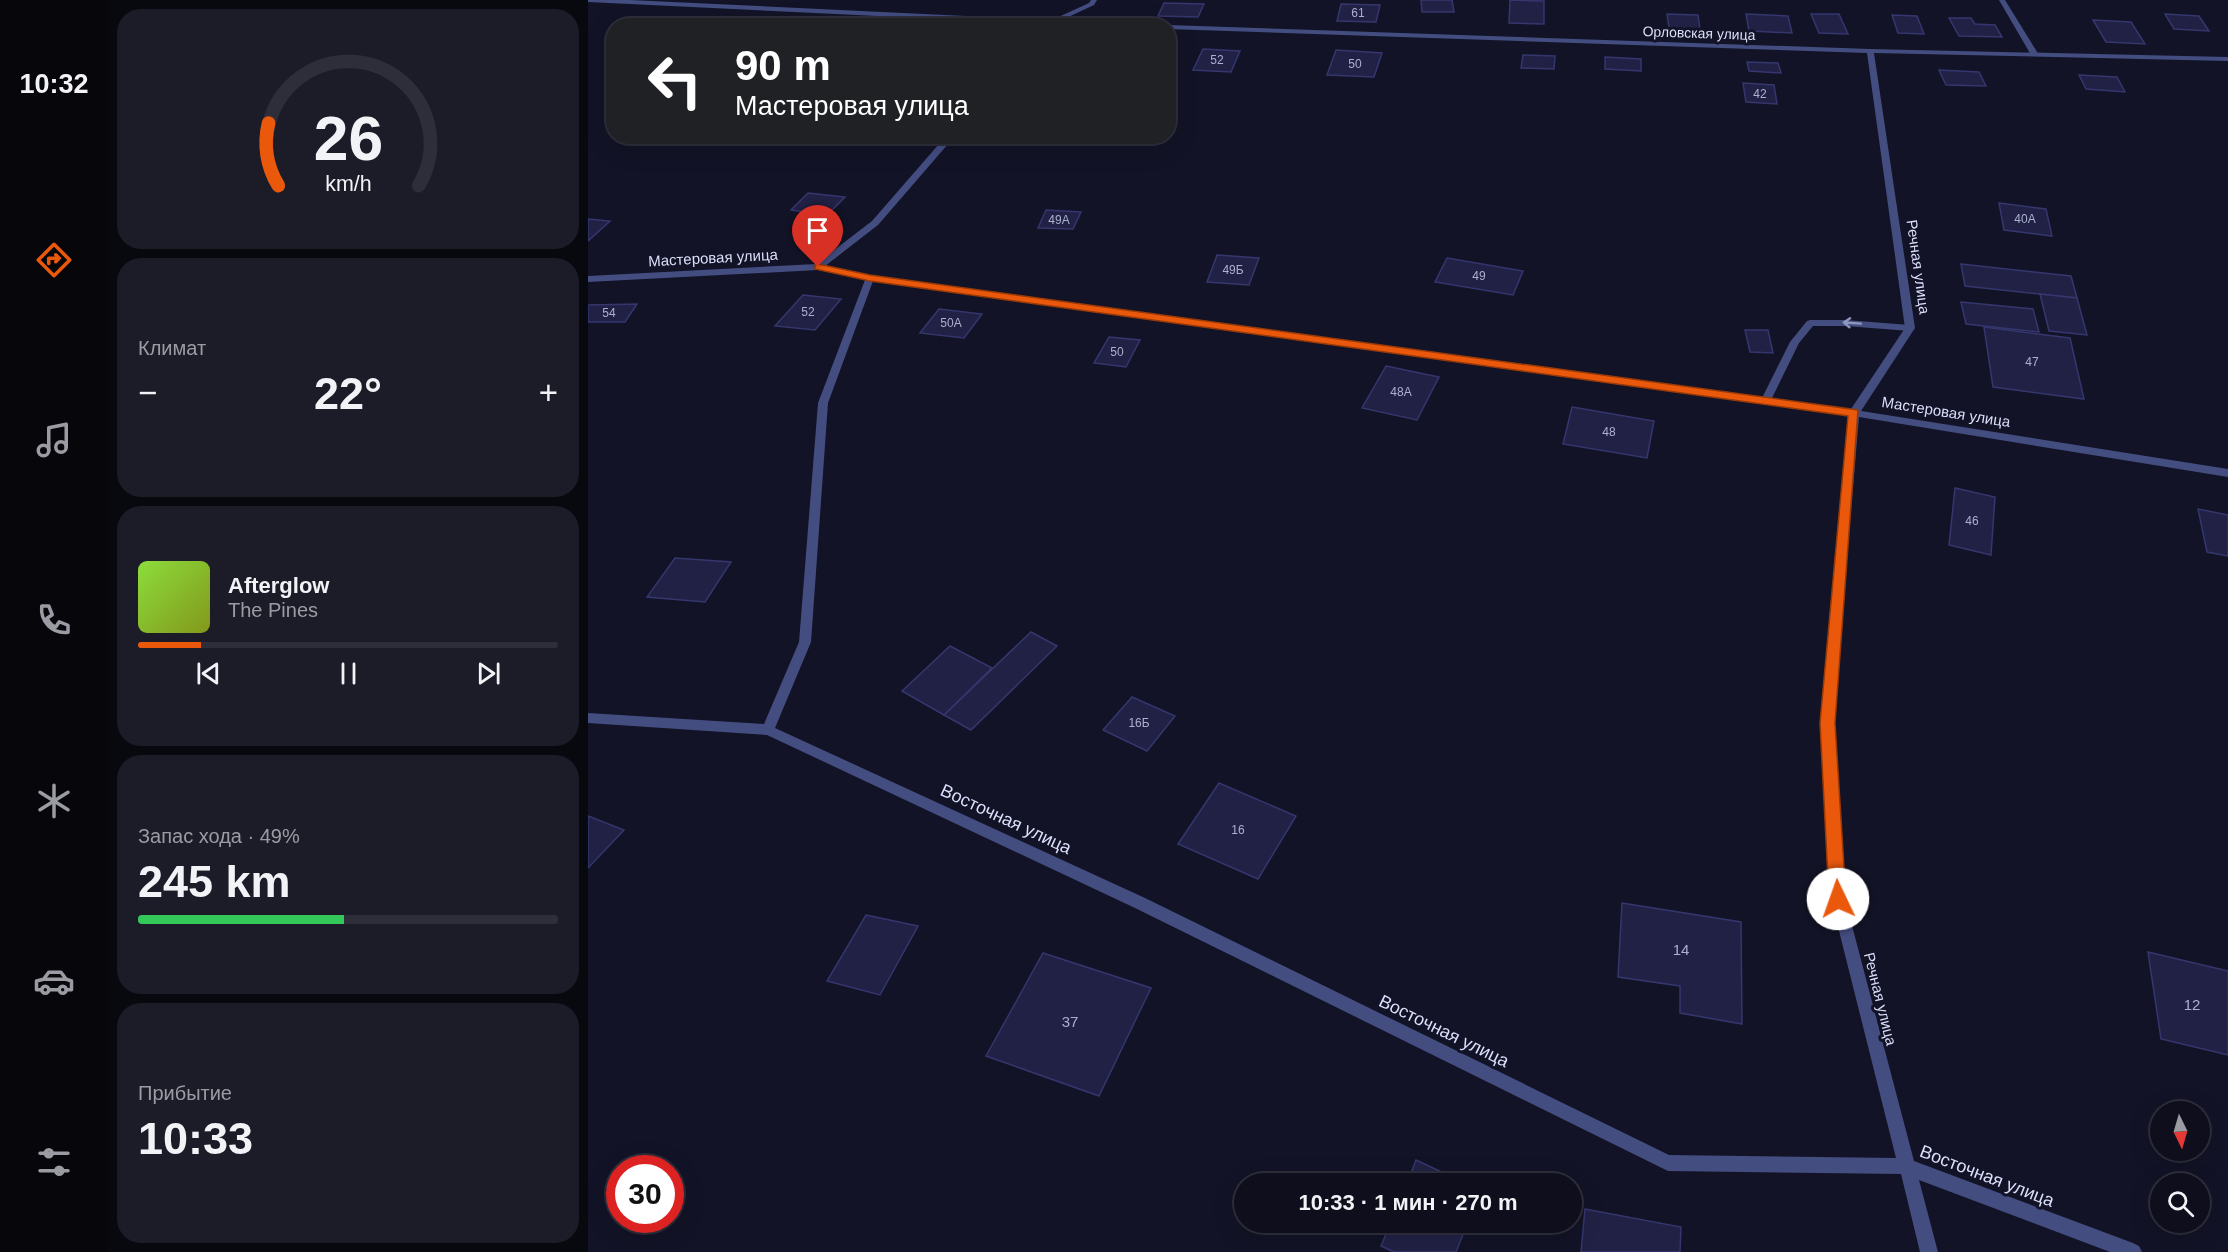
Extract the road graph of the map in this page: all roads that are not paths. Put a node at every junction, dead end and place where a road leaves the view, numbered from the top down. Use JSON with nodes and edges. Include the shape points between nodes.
{"nodes":[{"id":1,"x":588,"y":0,"type":"edge"},
{"id":2,"x":1094,"y":0,"type":"edge"},
{"id":3,"x":2002,"y":0,"type":"edge"},
{"id":4,"x":636,"y":1,"type":"edge"},
{"id":5,"x":943,"y":18,"type":"edge"},
{"id":6,"x":1063,"y":18,"type":"edge"},
{"id":7,"x":1176,"y":27,"type":"edge"},
{"id":8,"x":1870,"y":51,"type":"junction"},
{"id":9,"x":2035,"y":56,"type":"junction"},
{"id":10,"x":2228,"y":59,"type":"edge"},
{"id":11,"x":944,"y":144,"type":"edge"},
{"id":12,"x":818,"y":267,"type":"junction"},
{"id":13,"x":870,"y":278,"type":"junction"},
{"id":14,"x":588,"y":279,"type":"edge"},
{"id":15,"x":1910,"y":328,"type":"junction"},
{"id":16,"x":1766,"y":400,"type":"junction"},
{"id":17,"x":1854,"y":413,"type":"junction"},
{"id":18,"x":2228,"y":473,"type":"edge"},
{"id":19,"x":588,"y":718,"type":"edge"},
{"id":20,"x":768,"y":730,"type":"junction"},
{"id":21,"x":1905,"y":1166,"type":"junction"},
{"id":22,"x":1929,"y":1252,"type":"edge"},
{"id":23,"x":2133,"y":1252,"type":"edge"}],
"edges":[{"from":1,"to":4,"type":"street"},
{"from":2,"to":6,"type":"street"},
{"from":3,"to":9,"type":"street"},
{"from":4,"to":5,"type":"street"},
{"from":7,"to":8,"type":"street","name":"Орловская улица"},
{"from":8,"to":9,"type":"street","name":"Орловская улица"},
{"from":8,"to":15,"type":"street","name":"Речная улица"},
{"from":9,"to":10,"type":"street","name":"Орловская улица"},
{"from":11,"to":12,"type":"street","via":[[875,223]]},
{"from":12,"to":13,"type":"street","name":"Мастеровая улица"},
{"from":12,"to":14,"type":"street","name":"Мастеровая улица"},
{"from":13,"to":16,"type":"street","name":"Мастеровая улица"},
{"from":13,"to":20,"type":"street","via":[[823,403],[805,642]]},
{"from":15,"to":16,"type":"street","one_way":true,"via":[[1810,323],[1795,342]]},
{"from":15,"to":17,"type":"street","name":"Речная улица"},
{"from":16,"to":17,"type":"street","name":"Мастеровая улица"},
{"from":17,"to":18,"type":"street","name":"Мастеровая улица"},
{"from":17,"to":21,"type":"street","name":"Речная улица","via":[[1827,723],[1838,899]]},
{"from":19,"to":20,"type":"street"},
{"from":20,"to":21,"type":"street","name":"Восточная улица","via":[[1140,903],[1668,1163]]},
{"from":21,"to":22,"type":"street","name":"Речная улица"},
{"from":21,"to":23,"type":"street","name":"Восточная улица"}]}
